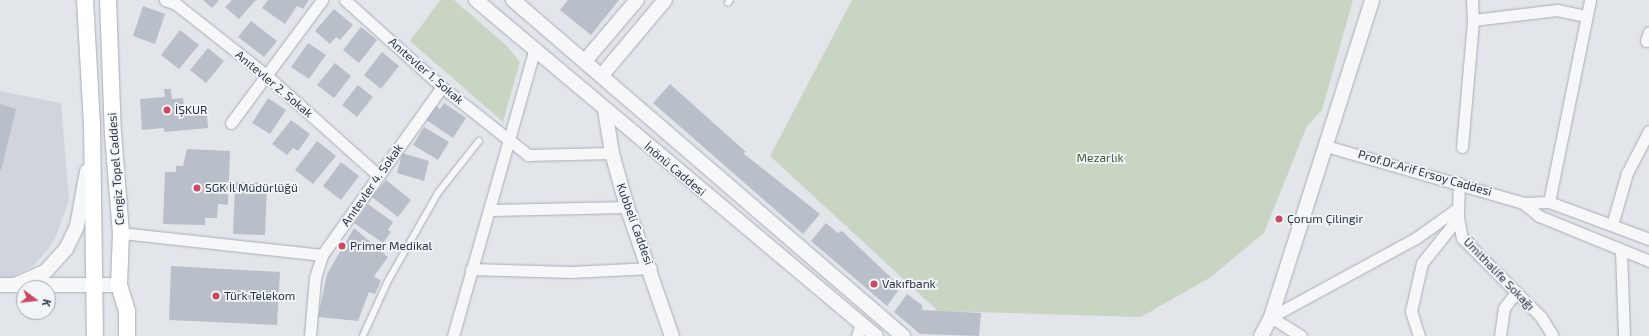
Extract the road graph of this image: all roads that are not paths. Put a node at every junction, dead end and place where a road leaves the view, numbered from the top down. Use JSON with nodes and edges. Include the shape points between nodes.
{"nodes":[{"id":1,"x":85,"y":0,"type":"edge"},
{"id":2,"x":108,"y":0,"type":"edge"},
{"id":3,"x":165,"y":0,"type":"edge"},
{"id":4,"x":322,"y":0,"type":"edge"},
{"id":5,"x":345,"y":0,"type":"edge"},
{"id":6,"x":476,"y":0,"type":"edge"},
{"id":7,"x":513,"y":0,"type":"edge"},
{"id":8,"x":637,"y":0,"type":"edge"},
{"id":9,"x":666,"y":0,"type":"edge"},
{"id":10,"x":1372,"y":0,"type":"edge"},
{"id":11,"x":1472,"y":0,"type":"edge"},
{"id":12,"x":1590,"y":0,"type":"edge"},
{"id":13,"x":1586,"y":16,"type":"junction"},
{"id":14,"x":1473,"y":20,"type":"junction"},
{"id":15,"x":534,"y":51,"type":"junction"},
{"id":16,"x":585,"y":61,"type":"junction"},
{"id":17,"x":266,"y":75,"type":"junction"},
{"id":18,"x":602,"y":75,"type":"junction"},
{"id":19,"x":442,"y":87,"type":"junction"},
{"id":20,"x":605,"y":110,"type":"junction"},
{"id":21,"x":231,"y":123,"type":"dead end"},
{"id":22,"x":92,"y":125,"type":"junction"},
{"id":23,"x":1649,"y":131,"type":"edge"},
{"id":24,"x":479,"y":141,"type":"dead end"},
{"id":25,"x":509,"y":141,"type":"junction"},
{"id":26,"x":1326,"y":146,"type":"junction"},
{"id":27,"x":1462,"y":147,"type":"dead end"},
{"id":28,"x":612,"y":153,"type":"junction"},
{"id":29,"x":378,"y":174,"type":"junction"},
{"id":30,"x":1458,"y":182,"type":"junction"},
{"id":31,"x":1549,"y":202,"type":"junction"},
{"id":32,"x":1523,"y":203,"type":"junction"},
{"id":33,"x":627,"y":207,"type":"junction"},
{"id":34,"x":491,"y":210,"type":"junction"},
{"id":35,"x":1458,"y":213,"type":"junction"},
{"id":36,"x":1612,"y":225,"type":"junction"},
{"id":37,"x":121,"y":233,"type":"junction"},
{"id":38,"x":1649,"y":239,"type":"edge"},
{"id":39,"x":1621,"y":250,"type":"junction"},
{"id":40,"x":322,"y":255,"type":"junction"},
{"id":41,"x":1649,"y":261,"type":"edge"},
{"id":42,"x":651,"y":268,"type":"junction"},
{"id":43,"x":471,"y":269,"type":"junction"},
{"id":44,"x":96,"y":284,"type":"junction"},
{"id":45,"x":0,"y":285,"type":"edge"},
{"id":46,"x":15,"y":285,"type":"junction"},
{"id":47,"x":119,"y":285,"type":"junction"},
{"id":48,"x":1516,"y":292,"type":"junction"},
{"id":49,"x":1271,"y":317,"type":"junction"},
{"id":50,"x":859,"y":330,"type":"edge"},
{"id":51,"x":95,"y":336,"type":"edge"},
{"id":52,"x":127,"y":336,"type":"edge"},
{"id":53,"x":310,"y":336,"type":"edge"},
{"id":54,"x":363,"y":336,"type":"edge"},
{"id":55,"x":453,"y":336,"type":"edge"},
{"id":56,"x":672,"y":336,"type":"edge"},
{"id":57,"x":876,"y":336,"type":"edge"},
{"id":58,"x":903,"y":336,"type":"edge"},
{"id":59,"x":1261,"y":336,"type":"edge"},
{"id":60,"x":1301,"y":336,"type":"edge"},
{"id":61,"x":1419,"y":336,"type":"edge"},
{"id":62,"x":1500,"y":336,"type":"edge"},
{"id":63,"x":1553,"y":336,"type":"edge"},
{"id":64,"x":1624,"y":336,"type":"edge"}],
"edges":[{"from":1,"to":22,"type":"main road","name":"Cengiz Topel Caddesi"},
{"from":2,"to":37,"type":"main road","name":"Cengiz Topel Caddesi","via":[[113,134]]},
{"from":3,"to":17,"type":"street","name":"Anıtevler 2. Sokak","via":[[176,4]]},
{"from":4,"to":17,"type":"street"},
{"from":5,"to":19,"type":"street","name":"Anıtevler 1. Sokak"},
{"from":6,"to":15,"type":"street","name":"İnönü Caddesi"},
{"from":7,"to":16,"type":"street","name":"İnönü Caddesi"},
{"from":8,"to":16,"type":"street"},
{"from":9,"to":18,"type":"street"},
{"from":10,"to":26,"type":"street"},
{"from":11,"to":14,"type":"street"},
{"from":12,"to":13,"type":"street"},
{"from":13,"to":14,"type":"street","via":[[1557,10]]},
{"from":13,"to":31,"type":"street"},
{"from":14,"to":27,"type":"street"},
{"from":15,"to":20,"type":"street","name":"İnönü Caddesi"},
{"from":15,"to":25,"type":"street"},
{"from":16,"to":18,"type":"street","name":"İnönü Caddesi"},
{"from":17,"to":21,"type":"street"},
{"from":17,"to":29,"type":"street","name":"Anıtevler 2. Sokak"},
{"from":18,"to":58,"type":"street","name":"İnönü Caddesi"},
{"from":19,"to":25,"type":"street","name":"Anıtevler 1. Sokak"},
{"from":19,"to":29,"type":"street","name":"Anıtevler 4. Sokak"},
{"from":20,"to":28,"type":"street","name":"Kubbeli Caddesi"},
{"from":20,"to":50,"type":"street","name":"İnönü Caddesi"},
{"from":22,"to":44,"type":"main road","name":"Cengiz Topel Caddesi"},
{"from":22,"to":46,"type":"street","via":[[84,202],[77,226],[66,249],[46,271]]},
{"from":23,"to":36,"type":"street","via":[[1627,173]]},
{"from":24,"to":54,"type":"lane","via":[[438,193],[388,281]]},
{"from":25,"to":28,"type":"street","name":"Anıtevler 1. Sokak","via":[[528,155]]},
{"from":25,"to":34,"type":"street"},
{"from":26,"to":30,"type":"street","name":"Prof.Dr.Arif Ersoy Caddesi"},
{"from":26,"to":49,"type":"street"},
{"from":28,"to":33,"type":"street","name":"Kubbeli Caddesi"},
{"from":29,"to":40,"type":"street","name":"Anıtevler 4. Sokak"},
{"from":30,"to":32,"type":"street","name":"Prof.Dr.Arif Ersoy Caddesi"},
{"from":30,"to":35,"type":"street","name":"Ümithalife Sokağı"},
{"from":31,"to":32,"type":"street","name":"Prof.Dr.Arif Ersoy Caddesi"},
{"from":31,"to":36,"type":"street","name":"Prof.Dr.Arif Ersoy Caddesi"},
{"from":32,"to":39,"type":"street","name":"Prof.Dr.Arif Ersoy Caddesi","via":[[1539,216]]},
{"from":33,"to":34,"type":"street"},
{"from":33,"to":42,"type":"street","name":"Kubbeli Caddesi"},
{"from":34,"to":43,"type":"street"},
{"from":35,"to":48,"type":"street","name":"Ümithalife Sokağı","via":[[1462,238]]},
{"from":35,"to":49,"type":"street"},
{"from":35,"to":61,"type":"street","via":[[1422,263],[1410,311]]},
{"from":36,"to":38,"type":"street","name":"Prof.Dr.Arif Ersoy Caddesi"},
{"from":37,"to":40,"type":"street"},
{"from":37,"to":47,"type":"main road","name":"Cengiz Topel Caddesi"},
{"from":39,"to":41,"type":"street","name":"Prof.Dr.Arif Ersoy Caddesi"},
{"from":39,"to":64,"type":"street"},
{"from":40,"to":53,"type":"street","name":"Anıtevler 4. Sokak","via":[[315,278]]},
{"from":42,"to":43,"type":"street","via":[[570,272]]},
{"from":42,"to":56,"type":"street","name":"Kubbeli Caddesi"},
{"from":43,"to":55,"type":"street"},
{"from":44,"to":46,"type":"street"},
{"from":44,"to":47,"type":"street"},
{"from":44,"to":51,"type":"main road","name":"Cengiz Topel Caddesi"},
{"from":45,"to":46,"type":"street"},
{"from":47,"to":52,"type":"main road","name":"Cengiz Topel Caddesi","via":[[127,312]]},
{"from":48,"to":62,"type":"street","via":[[1504,308]]},
{"from":48,"to":63,"type":"street","name":"Ümithalife Sokağı","via":[[1541,317]]},
{"from":49,"to":59,"type":"street"},
{"from":49,"to":60,"type":"street"},
{"from":50,"to":57,"type":"street","name":"İnönü Caddesi"}]}
